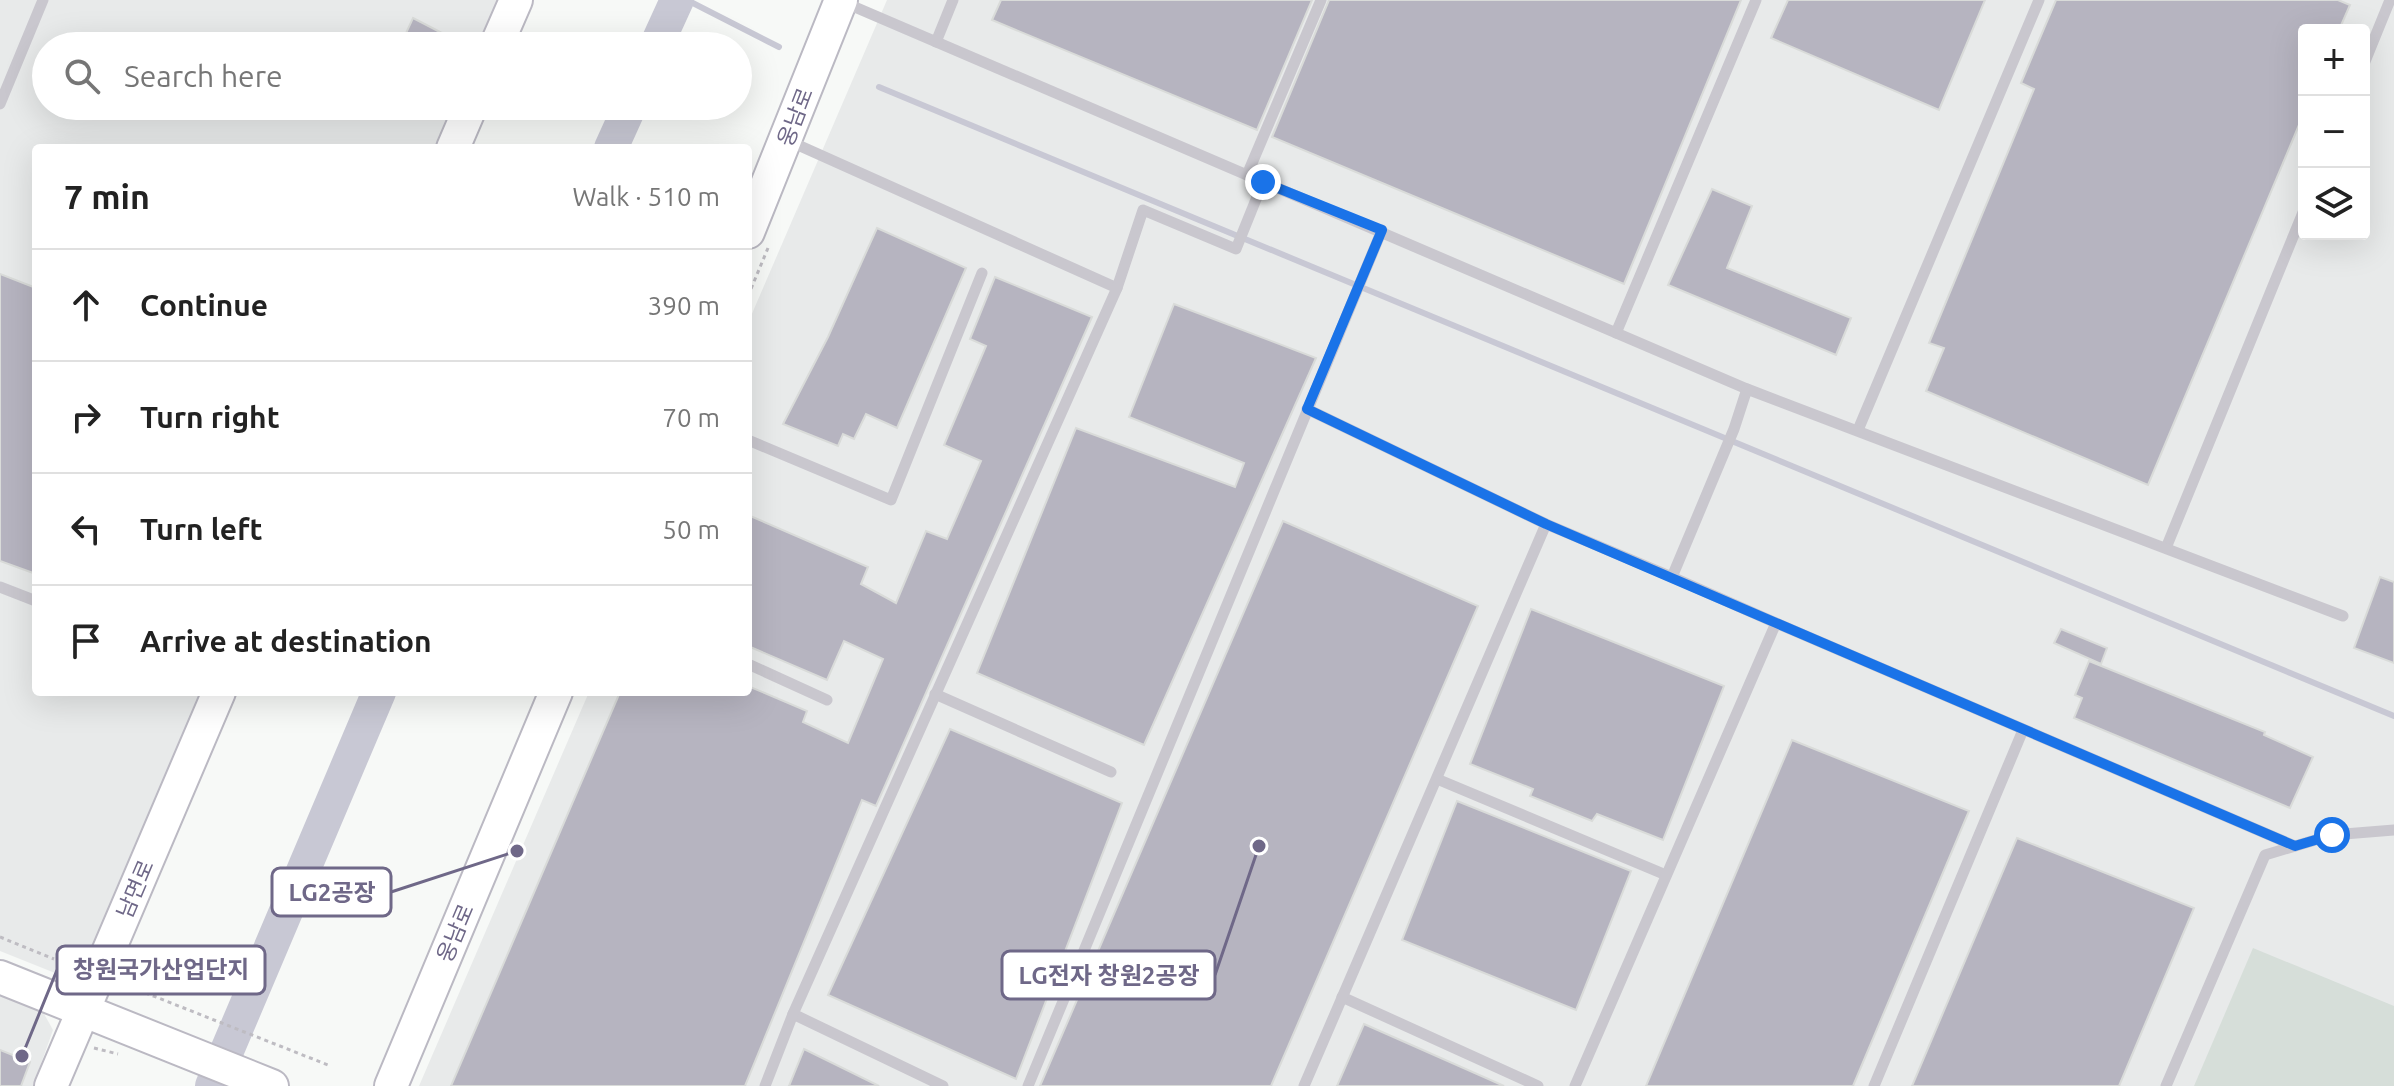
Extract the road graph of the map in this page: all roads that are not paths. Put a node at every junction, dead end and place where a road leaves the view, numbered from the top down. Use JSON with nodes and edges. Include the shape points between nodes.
{"nodes":[{"id":1,"x":43,"y":0,"type":"edge"},
{"id":2,"x":516,"y":0,"type":"edge"},
{"id":3,"x":841,"y":0,"type":"edge"},
{"id":4,"x":953,"y":0,"type":"edge"},
{"id":5,"x":1321,"y":0,"type":"edge"},
{"id":6,"x":1756,"y":0,"type":"edge"},
{"id":7,"x":2039,"y":0,"type":"edge"},
{"id":8,"x":2390,"y":0,"type":"edge"},
{"id":9,"x":502,"y":32,"type":"edge"},
{"id":10,"x":936,"y":42,"type":"junction"},
{"id":11,"x":2370,"y":49,"type":"edge"},
{"id":12,"x":0,"y":104,"type":"edge"},
{"id":13,"x":465,"y":120,"type":"edge"},
{"id":14,"x":787,"y":140,"type":"junction"},
{"id":15,"x":455,"y":144,"type":"edge"},
{"id":16,"x":1247,"y":175,"type":"junction"},
{"id":17,"x":1263,"y":182,"type":"junction"},
{"id":18,"x":752,"y":223,"type":"edge"},
{"id":19,"x":2298,"y":225,"type":"edge"},
{"id":20,"x":1382,"y":230,"type":"junction"},
{"id":21,"x":982,"y":273,"type":"dead end"},
{"id":22,"x":1117,"y":288,"type":"junction"},
{"id":23,"x":1616,"y":333,"type":"junction"},
{"id":24,"x":1747,"y":389,"type":"junction"},
{"id":25,"x":1307,"y":409,"type":"junction"},
{"id":26,"x":1858,"y":430,"type":"junction"},
{"id":27,"x":752,"y":442,"type":"edge"},
{"id":28,"x":1546,"y":524,"type":"junction"},
{"id":29,"x":2166,"y":548,"type":"junction"},
{"id":30,"x":1672,"y":577,"type":"junction"},
{"id":31,"x":0,"y":587,"type":"edge"},
{"id":32,"x":32,"y":599,"type":"edge"},
{"id":33,"x":2343,"y":616,"type":"dead end"},
{"id":34,"x":1776,"y":623,"type":"junction"},
{"id":35,"x":752,"y":666,"type":"edge"},
{"id":36,"x":935,"y":694,"type":"junction"},
{"id":37,"x":217,"y":696,"type":"edge"},
{"id":38,"x":554,"y":696,"type":"edge"},
{"id":39,"x":827,"y":700,"type":"dead end"},
{"id":40,"x":2023,"y":730,"type":"junction"},
{"id":41,"x":1111,"y":772,"type":"dead end"},
{"id":42,"x":1437,"y":779,"type":"junction"},
{"id":43,"x":2394,"y":830,"type":"edge"},
{"id":44,"x":2295,"y":846,"type":"junction"},
{"id":45,"x":1666,"y":875,"type":"junction"},
{"id":46,"x":0,"y":977,"type":"edge"},
{"id":47,"x":1342,"y":997,"type":"junction"},
{"id":48,"x":94,"y":1013,"type":"junction"},
{"id":49,"x":793,"y":1014,"type":"junction"},
{"id":50,"x":51,"y":1086,"type":"edge"},
{"id":51,"x":272,"y":1086,"type":"edge"},
{"id":52,"x":391,"y":1086,"type":"edge"},
{"id":53,"x":765,"y":1086,"type":"edge"},
{"id":54,"x":943,"y":1086,"type":"edge"},
{"id":55,"x":1028,"y":1086,"type":"edge"},
{"id":56,"x":1304,"y":1086,"type":"edge"},
{"id":57,"x":1538,"y":1086,"type":"edge"},
{"id":58,"x":1575,"y":1086,"type":"edge"},
{"id":59,"x":1874,"y":1086,"type":"edge"},
{"id":60,"x":2166,"y":1086,"type":"edge"}],
"edges":[{"from":1,"to":12,"type":"lane"},
{"from":2,"to":9,"type":"street"},
{"from":3,"to":10,"type":"lane"},
{"from":3,"to":14,"type":"street","name":"웅남로"},
{"from":4,"to":10,"type":"lane"},
{"from":5,"to":16,"type":"lane"},
{"from":6,"to":23,"type":"lane"},
{"from":7,"to":26,"type":"lane"},
{"from":8,"to":11,"type":"lane"},
{"from":10,"to":16,"type":"lane"},
{"from":13,"to":15,"type":"street"},
{"from":14,"to":18,"type":"street","name":"웅남로"},
{"from":14,"to":22,"type":"lane"},
{"from":16,"to":17,"type":"lane"},
{"from":17,"to":20,"type":"lane"},
{"from":17,"to":22,"type":"lane","via":[[1236,249],[1143,210]]},
{"from":19,"to":29,"type":"lane"},
{"from":20,"to":23,"type":"lane"},
{"from":20,"to":25,"type":"lane"},
{"from":21,"to":27,"type":"lane","via":[[891,500]]},
{"from":22,"to":36,"type":"lane"},
{"from":23,"to":24,"type":"lane"},
{"from":24,"to":26,"type":"lane"},
{"from":24,"to":30,"type":"lane"},
{"from":25,"to":28,"type":"lane"},
{"from":25,"to":55,"type":"lane"},
{"from":26,"to":29,"type":"lane"},
{"from":28,"to":30,"type":"lane"},
{"from":28,"to":42,"type":"lane"},
{"from":29,"to":33,"type":"lane"},
{"from":30,"to":34,"type":"lane"},
{"from":31,"to":32,"type":"lane"},
{"from":34,"to":40,"type":"lane"},
{"from":34,"to":45,"type":"lane"},
{"from":35,"to":39,"type":"lane"},
{"from":36,"to":41,"type":"lane"},
{"from":36,"to":49,"type":"lane"},
{"from":37,"to":48,"type":"street","name":"남면로"},
{"from":38,"to":52,"type":"street","name":"웅남로"},
{"from":40,"to":44,"type":"lane"},
{"from":40,"to":59,"type":"lane"},
{"from":42,"to":45,"type":"lane"},
{"from":42,"to":47,"type":"lane"},
{"from":43,"to":44,"type":"lane","via":[[2332,835]]},
{"from":44,"to":60,"type":"lane","via":[[2265,855]]},
{"from":45,"to":58,"type":"lane"},
{"from":46,"to":48,"type":"street"},
{"from":47,"to":56,"type":"lane"},
{"from":47,"to":57,"type":"lane"},
{"from":48,"to":50,"type":"street","name":"남면로"},
{"from":48,"to":51,"type":"street"},
{"from":49,"to":53,"type":"lane"},
{"from":49,"to":54,"type":"lane"}]}
